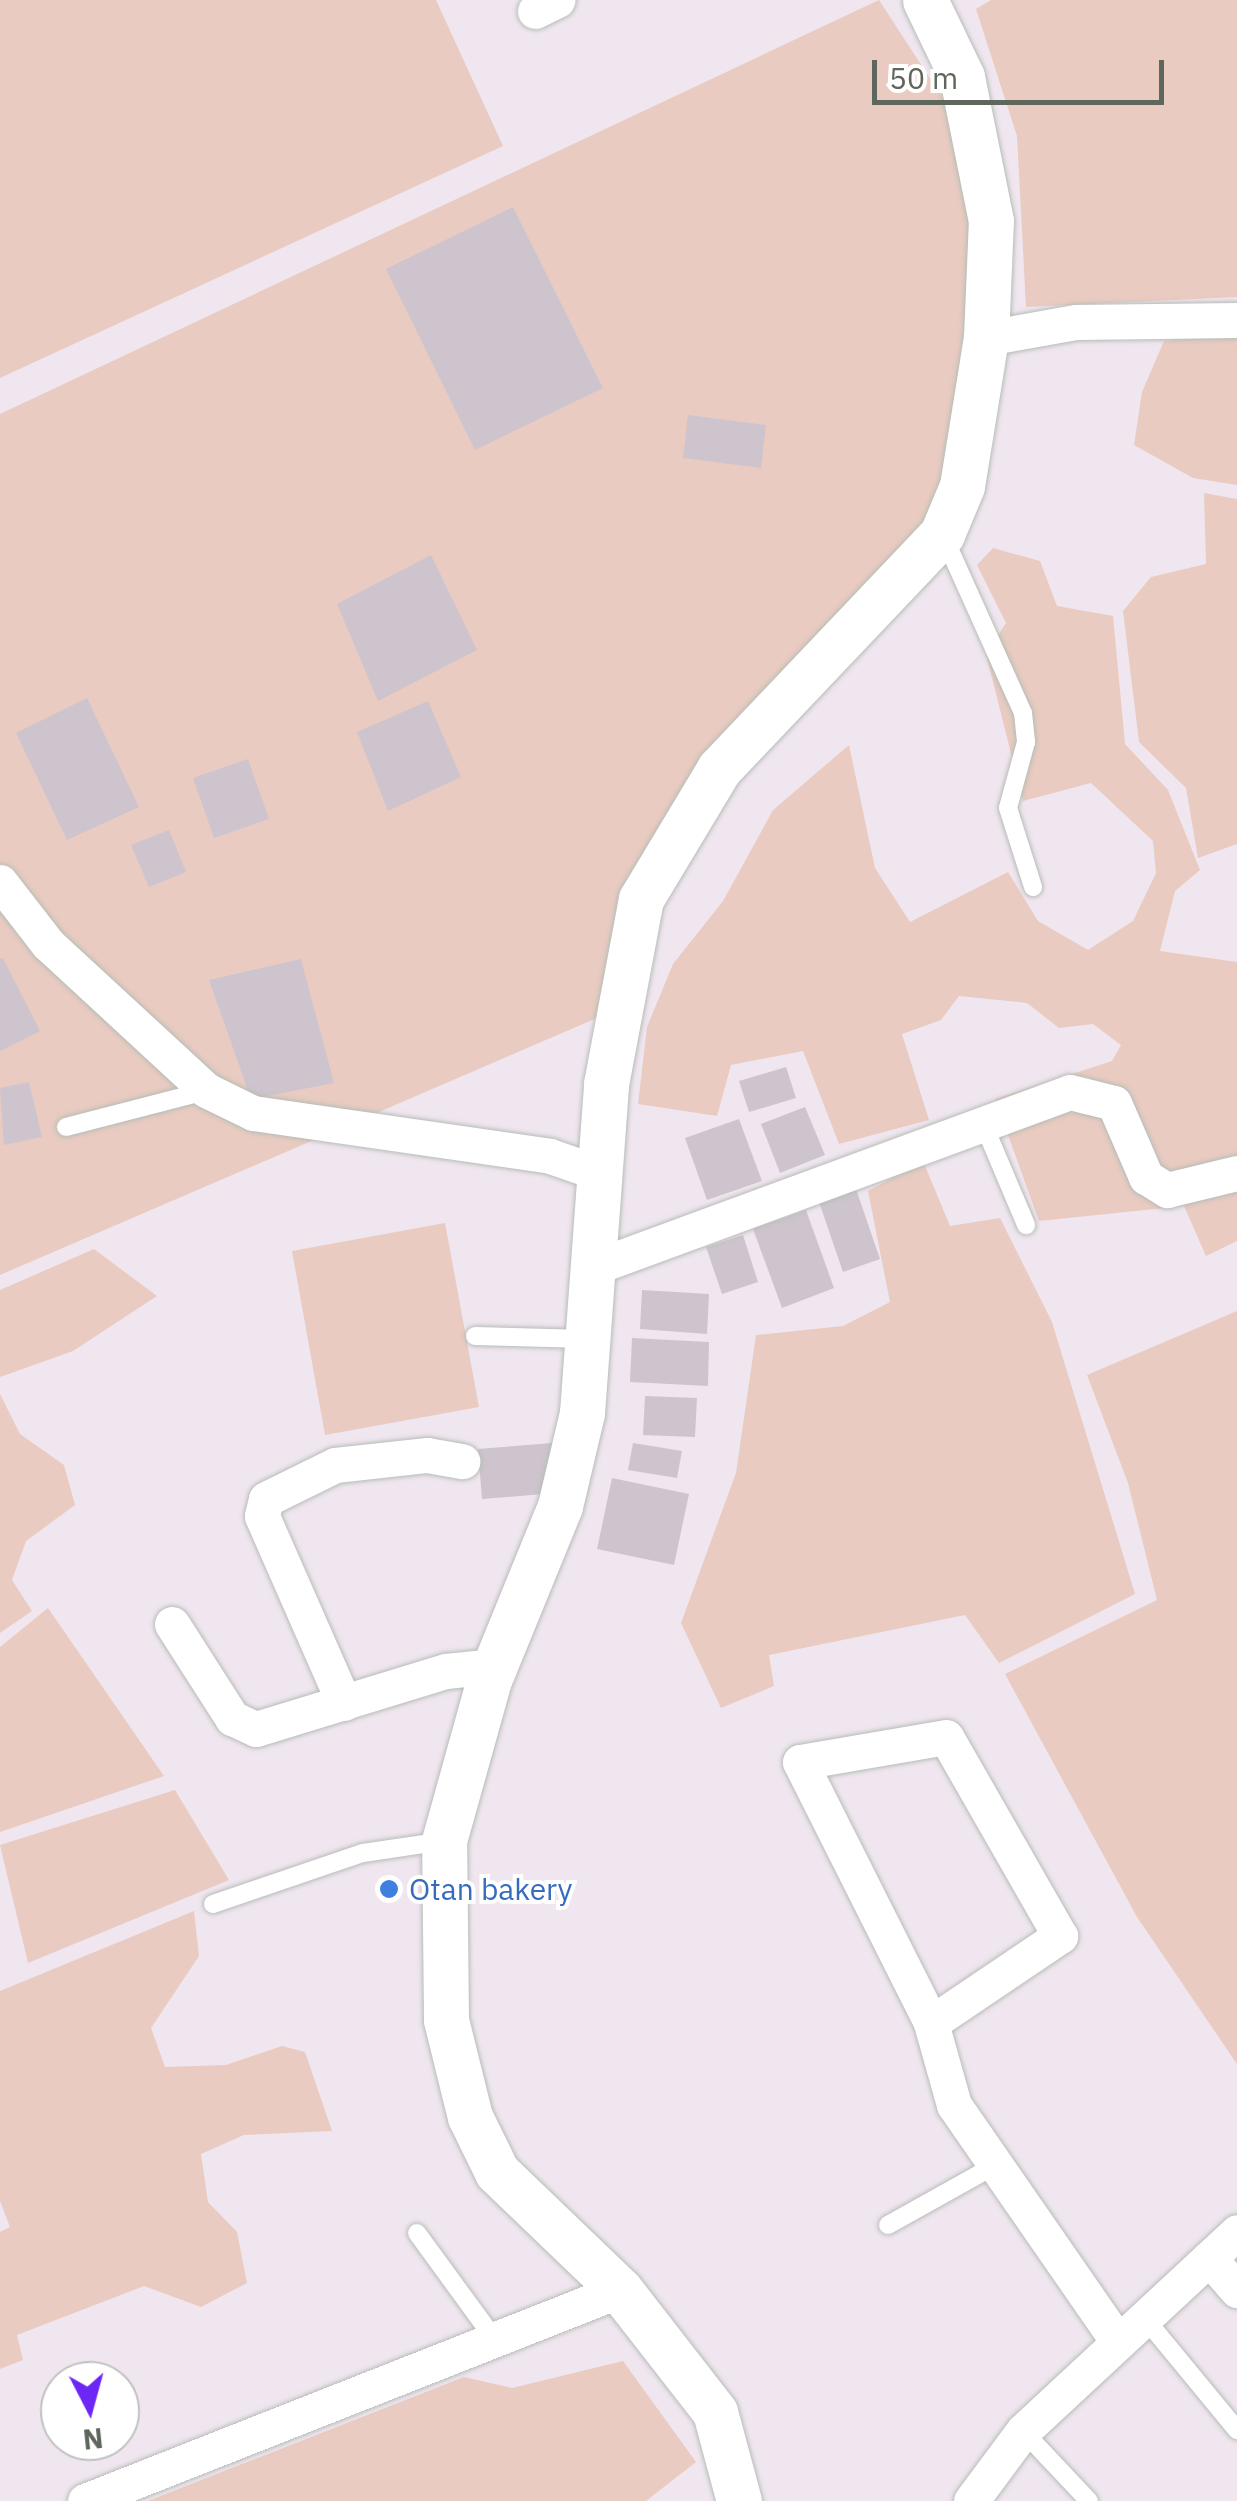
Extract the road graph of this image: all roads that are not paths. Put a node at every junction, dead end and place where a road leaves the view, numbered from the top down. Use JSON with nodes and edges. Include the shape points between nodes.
{"nodes":[{"id":1,"x":929,"y":1,"type":"edge"},
{"id":2,"x":1237,"y":320,"type":"edge"},
{"id":3,"x":986,"y":338,"type":"junction"},
{"id":4,"x":942,"y":534,"type":"junction"},
{"id":5,"x":0,"y":882,"type":"edge"},
{"id":6,"x":1033,"y":887,"type":"dead end"},
{"id":7,"x":206,"y":1090,"type":"junction"},
{"id":8,"x":983,"y":1123,"type":"junction"},
{"id":9,"x":66,"y":1127,"type":"dead end"},
{"id":10,"x":1237,"y":1173,"type":"edge"},
{"id":11,"x":602,"y":1174,"type":"junction"},
{"id":12,"x":1026,"y":1225,"type":"dead end"},
{"id":13,"x":592,"y":1268,"type":"junction"},
{"id":14,"x":475,"y":1336,"type":"dead end"},
{"id":15,"x":591,"y":1339,"type":"junction"},
{"id":16,"x":462,"y":1461,"type":"dead end"},
{"id":17,"x":172,"y":1624,"type":"dead end"},
{"id":18,"x":489,"y":1680,"type":"junction"},
{"id":19,"x":344,"y":1702,"type":"junction"},
{"id":20,"x":444,"y":1841,"type":"junction"},
{"id":21,"x":214,"y":1904,"type":"dead end"},
{"id":22,"x":931,"y":2023,"type":"junction"},
{"id":23,"x":990,"y":2168,"type":"junction"},
{"id":24,"x":888,"y":2226,"type":"dead end"},
{"id":25,"x":1237,"y":2232,"type":"edge"},
{"id":26,"x":418,"y":2233,"type":"dead end"},
{"id":27,"x":1209,"y":2258,"type":"junction"},
{"id":28,"x":620,"y":2290,"type":"junction"},
{"id":29,"x":1237,"y":2290,"type":"edge"},
{"id":30,"x":1130,"y":2328,"type":"junction"},
{"id":31,"x":495,"y":2340,"type":"junction"},
{"id":32,"x":1237,"y":2430,"type":"edge"},
{"id":33,"x":1023,"y":2431,"type":"junction"},
{"id":34,"x":85,"y":2501,"type":"edge"},
{"id":35,"x":739,"y":2501,"type":"edge"},
{"id":36,"x":971,"y":2501,"type":"edge"},
{"id":37,"x":1089,"y":2501,"type":"edge"}],
"edges":[{"from":1,"to":3,"type":"street","via":[[962,77],[991,221]]},
{"from":2,"to":3,"type":"street","via":[[1076,322]]},
{"from":3,"to":4,"type":"street","via":[[962,486]]},
{"from":4,"to":6,"type":"lane","via":[[1023,712],[1026,742],[1008,808]]},
{"from":4,"to":11,"type":"street","via":[[718,769],[641,899],[606,1084]]},
{"from":5,"to":7,"type":"street","via":[[48,944]]},
{"from":7,"to":9,"type":"lane"},
{"from":7,"to":11,"type":"street","via":[[253,1113],[550,1156]]},
{"from":8,"to":10,"type":"street","via":[[1070,1092],[1097,1094],[1114,1104],[1146,1177],[1167,1190]]},
{"from":8,"to":12,"type":"lane"},
{"from":8,"to":13,"type":"street"},
{"from":11,"to":13,"type":"street"},
{"from":13,"to":15,"type":"street"},
{"from":14,"to":15,"type":"lane"},
{"from":15,"to":18,"type":"street","via":[[560,1506]]},
{"from":16,"to":19,"type":"street","via":[[427,1455],[335,1465],[266,1499],[262,1516]]},
{"from":17,"to":19,"type":"street","via":[[232,1718],[256,1729]]},
{"from":18,"to":19,"type":"street","via":[[484,1667],[446,1672]]},
{"from":18,"to":20,"type":"street"},
{"from":20,"to":21,"type":"lane","via":[[363,1853]]},
{"from":20,"to":28,"type":"street","via":[[446,2020],[470,2117],[497,2172]]},
{"from":22,"to":22,"type":"street","via":[[896,1953],[800,1762],[946,1737],[1060,1936]]},
{"from":22,"to":23,"type":"street","via":[[954,2105]]},
{"from":23,"to":24,"type":"lane"},
{"from":23,"to":30,"type":"street"},
{"from":25,"to":27,"type":"street"},
{"from":26,"to":31,"type":"lane"},
{"from":27,"to":29,"type":"street"},
{"from":27,"to":30,"type":"street"},
{"from":28,"to":31,"type":"street"},
{"from":28,"to":35,"type":"street","via":[[716,2412]]},
{"from":30,"to":32,"type":"lane"},
{"from":30,"to":33,"type":"street"},
{"from":31,"to":34,"type":"street"},
{"from":33,"to":36,"type":"street"},
{"from":33,"to":37,"type":"lane"}]}
